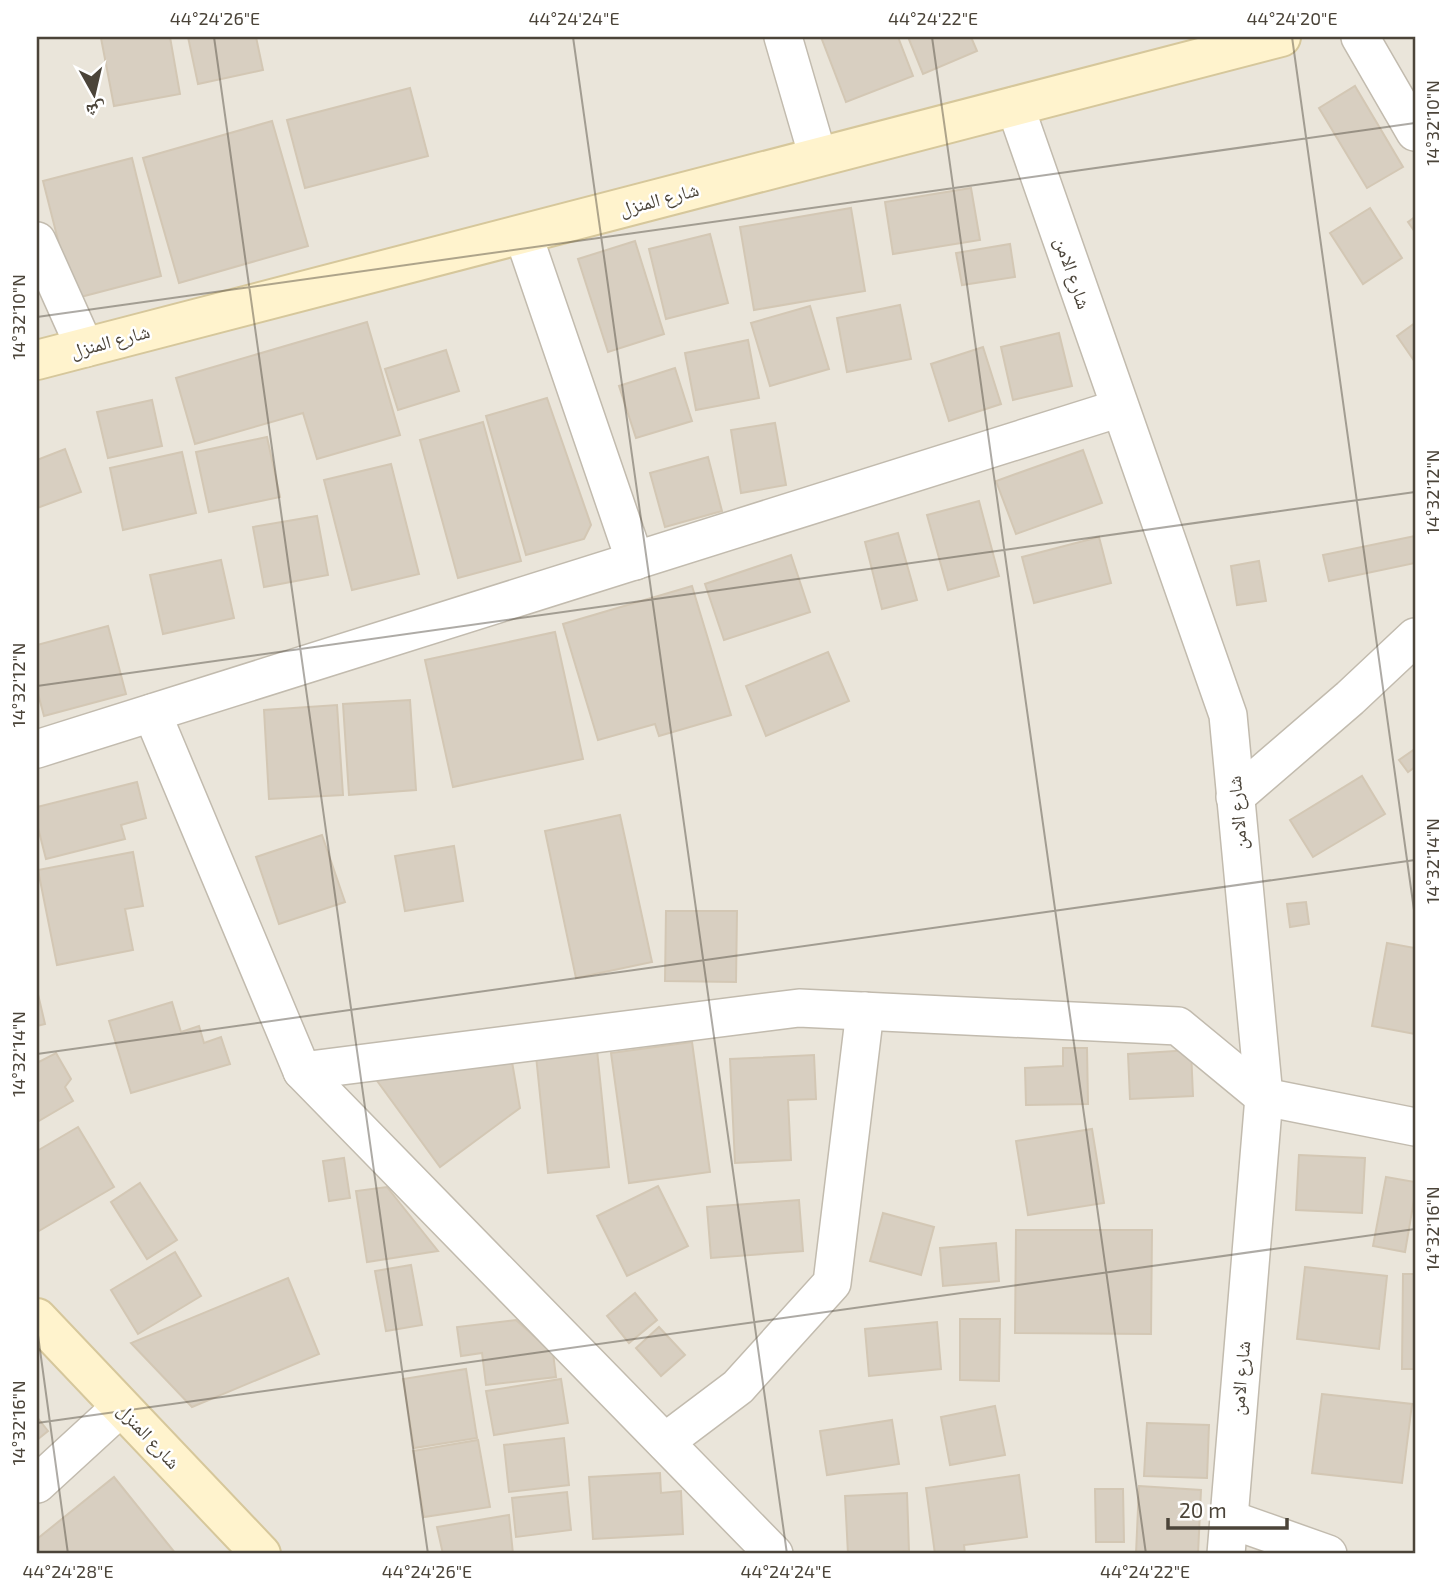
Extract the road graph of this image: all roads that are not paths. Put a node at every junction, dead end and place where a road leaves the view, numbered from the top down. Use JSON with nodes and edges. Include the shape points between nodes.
{"nodes":[{"id":1,"x":783,"y":37,"type":"edge"},
{"id":2,"x":1281,"y":37,"type":"edge"},
{"id":3,"x":1360,"y":37,"type":"edge"},
{"id":4,"x":1015,"y":106,"type":"junction"},
{"id":5,"x":1415,"y":132,"type":"edge"},
{"id":6,"x":818,"y":157,"type":"junction"},
{"id":7,"x":523,"y":234,"type":"junction"},
{"id":8,"x":37,"y":241,"type":"edge"},
{"id":9,"x":85,"y":348,"type":"junction"},
{"id":10,"x":37,"y":360,"type":"edge"},
{"id":11,"x":1121,"y":408,"type":"junction"},
{"id":12,"x":635,"y":561,"type":"junction"},
{"id":13,"x":1415,"y":637,"type":"edge"},
{"id":14,"x":152,"y":713,"type":"junction"},
{"id":15,"x":37,"y":749,"type":"edge"},
{"id":16,"x":1235,"y":797,"type":"junction"},
{"id":17,"x":865,"y":1011,"type":"junction"},
{"id":18,"x":302,"y":1071,"type":"junction"},
{"id":19,"x":1264,"y":1097,"type":"junction"},
{"id":20,"x":1415,"y":1127,"type":"edge"},
{"id":21,"x":37,"y":1318,"type":"edge"},
{"id":22,"x":121,"y":1407,"type":"junction"},
{"id":23,"x":665,"y":1442,"type":"junction"},
{"id":24,"x":37,"y":1484,"type":"edge"},
{"id":25,"x":1227,"y":1536,"type":"edge"},
{"id":26,"x":261,"y":1554,"type":"edge"},
{"id":27,"x":774,"y":1554,"type":"edge"},
{"id":28,"x":1328,"y":1554,"type":"edge"}],
"edges":[{"from":1,"to":6,"type":"street"},
{"from":2,"to":4,"type":"street","name":"شارع المنزل"},
{"from":3,"to":5,"type":"street"},
{"from":4,"to":6,"type":"street","name":"شارع المنزل"},
{"from":4,"to":11,"type":"street","name":"شارع الامن"},
{"from":6,"to":7,"type":"street","name":"شارع المنزل"},
{"from":7,"to":9,"type":"street","name":"شارع المنزل"},
{"from":7,"to":12,"type":"street"},
{"from":8,"to":9,"type":"street"},
{"from":9,"to":10,"type":"street","name":"شارع المنزل"},
{"from":11,"to":12,"type":"street"},
{"from":11,"to":16,"type":"street","name":"شارع الامن","via":[[1228,716]]},
{"from":12,"to":14,"type":"street"},
{"from":13,"to":16,"type":"street"},
{"from":14,"to":15,"type":"street"},
{"from":14,"to":18,"type":"street"},
{"from":16,"to":19,"type":"street","name":"شارع الامن"},
{"from":17,"to":18,"type":"street","via":[[800,1008]]},
{"from":17,"to":19,"type":"street","via":[[1178,1026]]},
{"from":17,"to":23,"type":"street","via":[[832,1283],[738,1387]]},
{"from":18,"to":23,"type":"street"},
{"from":19,"to":20,"type":"street"},
{"from":19,"to":25,"type":"street","name":"شارع الامن"},
{"from":21,"to":22,"type":"street","name":"شارع المنزل"},
{"from":22,"to":24,"type":"street"},
{"from":22,"to":26,"type":"street","name":"شارع المنزل"},
{"from":23,"to":27,"type":"street"},
{"from":25,"to":28,"type":"street"}]}
